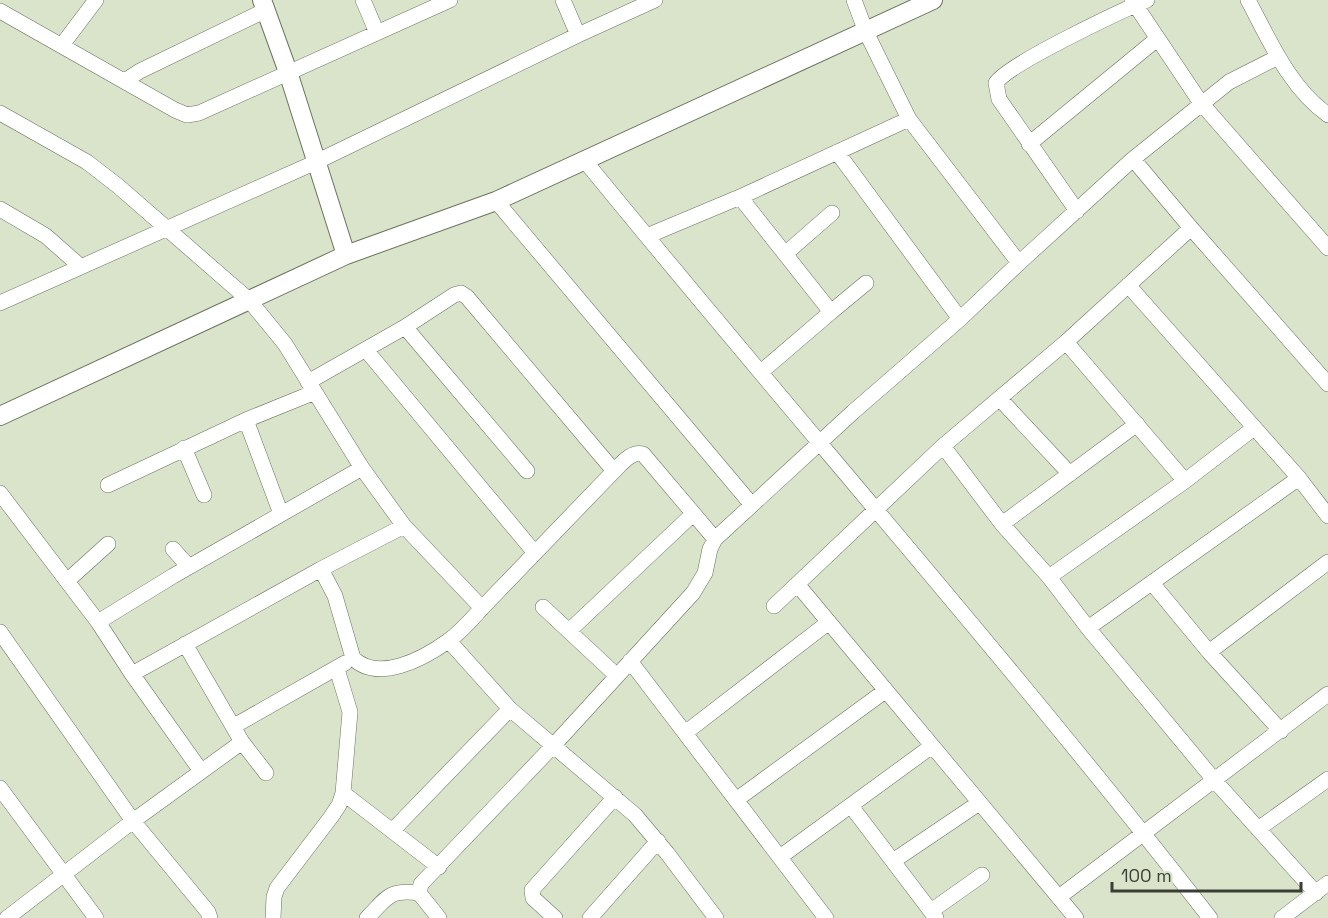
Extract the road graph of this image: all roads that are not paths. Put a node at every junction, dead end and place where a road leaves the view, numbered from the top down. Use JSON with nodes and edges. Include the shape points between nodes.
{"nodes":[{"id":1,"x":95,"y":0,"type":"edge"},
{"id":2,"x":363,"y":0,"type":"edge"},
{"id":3,"x":450,"y":0,"type":"edge"},
{"id":4,"x":563,"y":0,"type":"edge"},
{"id":5,"x":655,"y":0,"type":"edge"},
{"id":6,"x":854,"y":0,"type":"edge"},
{"id":7,"x":933,"y":0,"type":"edge"},
{"id":8,"x":1248,"y":0,"type":"edge"},
{"id":9,"x":1138,"y":2,"type":"edge"},
{"id":10,"x":264,"y":5,"type":"edge"},
{"id":11,"x":0,"y":10,"type":"edge"},
{"id":12,"x":866,"y":32,"type":"junction"},
{"id":13,"x":376,"y":33,"type":"junction"},
{"id":14,"x":578,"y":35,"type":"junction"},
{"id":15,"x":1157,"y":39,"type":"junction"},
{"id":16,"x":63,"y":45,"type":"junction"},
{"id":17,"x":1278,"y":57,"type":"junction"},
{"id":18,"x":288,"y":72,"type":"junction"},
{"id":19,"x":126,"y":80,"type":"junction"},
{"id":20,"x":1201,"y":103,"type":"junction"},
{"id":21,"x":0,"y":113,"type":"edge"},
{"id":22,"x":1328,"y":115,"type":"edge"},
{"id":23,"x":909,"y":119,"type":"junction"},
{"id":24,"x":1029,"y":144,"type":"junction"},
{"id":25,"x":837,"y":152,"type":"junction"},
{"id":26,"x":1133,"y":159,"type":"junction"},
{"id":27,"x":585,"y":161,"type":"junction"},
{"id":28,"x":316,"y":162,"type":"junction"},
{"id":29,"x":740,"y":197,"type":"junction"},
{"id":30,"x":496,"y":201,"type":"junction"},
{"id":31,"x":0,"y":208,"type":"edge"},
{"id":32,"x":1077,"y":211,"type":"junction"},
{"id":33,"x":832,"y":213,"type":"dead end"},
{"id":34,"x":1328,"y":224,"type":"edge"},
{"id":35,"x":166,"y":227,"type":"junction"},
{"id":36,"x":1191,"y":228,"type":"junction"},
{"id":37,"x":1313,"y":231,"type":"junction"},
{"id":38,"x":647,"y":236,"type":"junction"},
{"id":39,"x":1328,"y":248,"type":"edge"},
{"id":40,"x":785,"y":254,"type":"junction"},
{"id":41,"x":346,"y":255,"type":"junction"},
{"id":42,"x":1018,"y":263,"type":"junction"},
{"id":43,"x":80,"y":266,"type":"junction"},
{"id":44,"x":866,"y":284,"type":"dead end"},
{"id":45,"x":1128,"y":285,"type":"junction"},
{"id":46,"x":249,"y":300,"type":"junction"},
{"id":47,"x":0,"y":303,"type":"edge"},
{"id":48,"x":831,"y":312,"type":"junction"},
{"id":49,"x":960,"y":319,"type":"junction"},
{"id":50,"x":405,"y":327,"type":"junction"},
{"id":51,"x":1066,"y":342,"type":"junction"},
{"id":52,"x":366,"y":350,"type":"junction"},
{"id":53,"x":761,"y":372,"type":"junction"},
{"id":54,"x":1328,"y":384,"type":"edge"},
{"id":55,"x":311,"y":387,"type":"junction"},
{"id":56,"x":1000,"y":399,"type":"junction"},
{"id":57,"x":0,"y":416,"type":"edge"},
{"id":58,"x":246,"y":420,"type":"junction"},
{"id":59,"x":1137,"y":424,"type":"junction"},
{"id":60,"x":1254,"y":428,"type":"junction"},
{"id":61,"x":821,"y":442,"type":"junction"},
{"id":62,"x":943,"y":446,"type":"junction"},
{"id":63,"x":184,"y":448,"type":"junction"},
{"id":64,"x":362,"y":468,"type":"junction"},
{"id":65,"x":527,"y":471,"type":"dead end"},
{"id":66,"x":614,"y":471,"type":"junction"},
{"id":67,"x":1070,"y":474,"type":"junction"},
{"id":68,"x":1299,"y":478,"type":"junction"},
{"id":69,"x":1185,"y":481,"type":"junction"},
{"id":70,"x":108,"y":485,"type":"dead end"},
{"id":71,"x":0,"y":492,"type":"edge"},
{"id":72,"x":204,"y":495,"type":"dead end"},
{"id":73,"x":752,"y":505,"type":"junction"},
{"id":74,"x":878,"y":509,"type":"junction"},
{"id":75,"x":281,"y":514,"type":"junction"},
{"id":76,"x":693,"y":514,"type":"junction"},
{"id":77,"x":1328,"y":516,"type":"edge"},
{"id":78,"x":1002,"y":524,"type":"junction"},
{"id":79,"x":404,"y":526,"type":"junction"},
{"id":80,"x":715,"y":539,"type":"junction"},
{"id":81,"x":108,"y":544,"type":"dead end"},
{"id":82,"x":173,"y":549,"type":"dead end"},
{"id":83,"x":536,"y":553,"type":"junction"},
{"id":84,"x":1328,"y":562,"type":"edge"},
{"id":85,"x":189,"y":567,"type":"junction"},
{"id":86,"x":321,"y":569,"type":"junction"},
{"id":87,"x":1049,"y":577,"type":"junction"},
{"id":88,"x":67,"y":581,"type":"junction"},
{"id":89,"x":1152,"y":583,"type":"junction"},
{"id":90,"x":797,"y":584,"type":"junction"},
{"id":91,"x":774,"y":606,"type":"dead end"},
{"id":92,"x":543,"y":607,"type":"dead end"},
{"id":93,"x":482,"y":608,"type":"junction"},
{"id":94,"x":98,"y":622,"type":"junction"},
{"id":95,"x":829,"y":622,"type":"junction"},
{"id":96,"x":1088,"y":628,"type":"junction"},
{"id":97,"x":569,"y":631,"type":"junction"},
{"id":98,"x":0,"y":632,"type":"edge"},
{"id":99,"x":449,"y":641,"type":"junction"},
{"id":100,"x":185,"y":644,"type":"junction"},
{"id":101,"x":1209,"y":652,"type":"junction"},
{"id":102,"x":353,"y":658,"type":"junction"},
{"id":103,"x":630,"y":661,"type":"junction"},
{"id":104,"x":337,"y":669,"type":"junction"},
{"id":105,"x":132,"y":674,"type":"junction"},
{"id":106,"x":616,"y":675,"type":"junction"},
{"id":107,"x":885,"y":691,"type":"junction"},
{"id":108,"x":1328,"y":694,"type":"edge"},
{"id":109,"x":510,"y":709,"type":"junction"},
{"id":110,"x":234,"y":726,"type":"junction"},
{"id":111,"x":1281,"y":731,"type":"junction"},
{"id":112,"x":685,"y":733,"type":"junction"},
{"id":113,"x":242,"y":741,"type":"junction"},
{"id":114,"x":553,"y":746,"type":"junction"},
{"id":115,"x":932,"y":746,"type":"junction"},
{"id":116,"x":201,"y":771,"type":"junction"},
{"id":117,"x":266,"y":773,"type":"dead end"},
{"id":118,"x":1328,"y":779,"type":"edge"},
{"id":119,"x":1215,"y":781,"type":"junction"},
{"id":120,"x":0,"y":788,"type":"edge"},
{"id":121,"x":343,"y":793,"type":"junction"},
{"id":122,"x":615,"y":797,"type":"junction"},
{"id":123,"x":736,"y":800,"type":"junction"},
{"id":124,"x":979,"y":803,"type":"junction"},
{"id":125,"x":851,"y":806,"type":"junction"},
{"id":126,"x":133,"y":821,"type":"junction"},
{"id":127,"x":1258,"y":829,"type":"junction"},
{"id":128,"x":392,"y":831,"type":"junction"},
{"id":129,"x":1145,"y":834,"type":"junction"},
{"id":130,"x":658,"y":842,"type":"junction"},
{"id":131,"x":780,"y":857,"type":"junction"},
{"id":132,"x":893,"y":861,"type":"junction"},
{"id":133,"x":438,"y":867,"type":"junction"},
{"id":134,"x":63,"y":875,"type":"junction"},
{"id":135,"x":982,"y":875,"type":"dead end"},
{"id":136,"x":1322,"y":888,"type":"edge"},
{"id":137,"x":419,"y":893,"type":"junction"},
{"id":138,"x":1059,"y":897,"type":"junction"},
{"id":139,"x":933,"y":915,"type":"edge"},
{"id":140,"x":597,"y":916,"type":"edge"},
{"id":141,"x":1072,"y":917,"type":"edge"},
{"id":142,"x":7,"y":918,"type":"edge"},
{"id":143,"x":96,"y":918,"type":"edge"},
{"id":144,"x":210,"y":918,"type":"edge"},
{"id":145,"x":273,"y":918,"type":"edge"},
{"id":146,"x":367,"y":918,"type":"edge"},
{"id":147,"x":438,"y":918,"type":"edge"},
{"id":148,"x":555,"y":918,"type":"edge"},
{"id":149,"x":716,"y":918,"type":"edge"},
{"id":150,"x":826,"y":918,"type":"edge"},
{"id":151,"x":1210,"y":918,"type":"edge"},
{"id":152,"x":1282,"y":918,"type":"edge"}],
"edges":[{"from":1,"to":16,"type":"street"},
{"from":2,"to":13,"type":"street"},
{"from":3,"to":13,"type":"street"},
{"from":4,"to":14,"type":"street"},
{"from":5,"to":14,"type":"street"},
{"from":6,"to":12,"type":"street"},
{"from":7,"to":12,"type":"street"},
{"from":8,"to":17,"type":"street"},
{"from":9,"to":15,"type":"street"},
{"from":9,"to":24,"type":"street","via":[[1000,76],[996,83],[999,99]]},
{"from":10,"to":18,"type":"street"},
{"from":10,"to":19,"type":"street"},
{"from":11,"to":16,"type":"street"},
{"from":12,"to":23,"type":"street"},
{"from":12,"to":27,"type":"street"},
{"from":13,"to":18,"type":"street"},
{"from":14,"to":28,"type":"street"},
{"from":15,"to":20,"type":"street"},
{"from":15,"to":24,"type":"street"},
{"from":16,"to":19,"type":"street"},
{"from":17,"to":20,"type":"street","via":[[1239,76]]},
{"from":17,"to":22,"type":"street","via":[[1294,81]]},
{"from":18,"to":19,"type":"street","via":[[187,115]]},
{"from":18,"to":28,"type":"street"},
{"from":20,"to":26,"type":"street"},
{"from":20,"to":37,"type":"street"},
{"from":21,"to":35,"type":"street","via":[[87,162]]},
{"from":23,"to":25,"type":"street"},
{"from":23,"to":42,"type":"street"},
{"from":24,"to":32,"type":"street"},
{"from":25,"to":29,"type":"street"},
{"from":25,"to":49,"type":"street"},
{"from":26,"to":32,"type":"street"},
{"from":26,"to":36,"type":"street"},
{"from":27,"to":30,"type":"street"},
{"from":27,"to":38,"type":"street"},
{"from":28,"to":35,"type":"street"},
{"from":28,"to":41,"type":"street"},
{"from":29,"to":38,"type":"street"},
{"from":29,"to":40,"type":"street"},
{"from":30,"to":41,"type":"street"},
{"from":30,"to":73,"type":"street"},
{"from":31,"to":43,"type":"street","via":[[46,236]]},
{"from":32,"to":42,"type":"street"},
{"from":33,"to":40,"type":"street"},
{"from":34,"to":37,"type":"street"},
{"from":35,"to":43,"type":"street"},
{"from":35,"to":46,"type":"street"},
{"from":36,"to":45,"type":"street"},
{"from":36,"to":54,"type":"street"},
{"from":37,"to":39,"type":"street"},
{"from":38,"to":53,"type":"street"},
{"from":40,"to":48,"type":"street"},
{"from":41,"to":46,"type":"street"},
{"from":42,"to":49,"type":"street"},
{"from":43,"to":47,"type":"street"},
{"from":44,"to":48,"type":"street"},
{"from":45,"to":51,"type":"street"},
{"from":45,"to":60,"type":"street"},
{"from":46,"to":55,"type":"street","via":[[285,344]]},
{"from":46,"to":57,"type":"street"},
{"from":48,"to":53,"type":"street"},
{"from":49,"to":61,"type":"street"},
{"from":50,"to":52,"type":"street"},
{"from":50,"to":65,"type":"street"},
{"from":50,"to":66,"type":"street","via":[[454,295],[461,293],[467,297]]},
{"from":51,"to":56,"type":"street"},
{"from":51,"to":59,"type":"street"},
{"from":52,"to":55,"type":"street"},
{"from":52,"to":83,"type":"street"},
{"from":53,"to":61,"type":"street"},
{"from":55,"to":58,"type":"street"},
{"from":55,"to":64,"type":"street"},
{"from":56,"to":62,"type":"street"},
{"from":56,"to":67,"type":"street"},
{"from":58,"to":63,"type":"street"},
{"from":58,"to":75,"type":"street"},
{"from":59,"to":67,"type":"street"},
{"from":59,"to":69,"type":"street"},
{"from":60,"to":68,"type":"street"},
{"from":60,"to":69,"type":"street"},
{"from":61,"to":73,"type":"street"},
{"from":61,"to":74,"type":"street"},
{"from":62,"to":74,"type":"street"},
{"from":62,"to":78,"type":"street"},
{"from":63,"to":70,"type":"street"},
{"from":63,"to":72,"type":"street"},
{"from":64,"to":75,"type":"street"},
{"from":64,"to":79,"type":"street"},
{"from":66,"to":76,"type":"street","via":[[632,455],[643,454]]},
{"from":66,"to":83,"type":"street"},
{"from":67,"to":78,"type":"street"},
{"from":68,"to":77,"type":"street"},
{"from":68,"to":89,"type":"street"},
{"from":69,"to":87,"type":"street"},
{"from":71,"to":88,"type":"street"},
{"from":73,"to":80,"type":"street"},
{"from":74,"to":90,"type":"street"},
{"from":74,"to":129,"type":"street"},
{"from":75,"to":85,"type":"street"},
{"from":76,"to":80,"type":"street"},
{"from":76,"to":97,"type":"street"},
{"from":78,"to":87,"type":"street"},
{"from":79,"to":86,"type":"street"},
{"from":79,"to":93,"type":"street"},
{"from":80,"to":103,"type":"street","via":[[700,583]]},
{"from":81,"to":88,"type":"street"},
{"from":82,"to":85,"type":"street"},
{"from":83,"to":93,"type":"street"},
{"from":84,"to":101,"type":"street"},
{"from":85,"to":94,"type":"street"},
{"from":86,"to":100,"type":"street"},
{"from":86,"to":102,"type":"street","via":[[335,596]]},
{"from":87,"to":96,"type":"street"},
{"from":88,"to":94,"type":"street"},
{"from":89,"to":96,"type":"street"},
{"from":89,"to":101,"type":"street"},
{"from":90,"to":91,"type":"street"},
{"from":90,"to":95,"type":"street"},
{"from":92,"to":97,"type":"street"},
{"from":93,"to":99,"type":"street"},
{"from":94,"to":105,"type":"street"},
{"from":95,"to":107,"type":"street"},
{"from":95,"to":112,"type":"street"},
{"from":96,"to":119,"type":"street"},
{"from":97,"to":106,"type":"street"},
{"from":98,"to":126,"type":"street"},
{"from":99,"to":102,"type":"street","via":[[422,657],[393,667],[371,669]]},
{"from":99,"to":109,"type":"street"},
{"from":100,"to":105,"type":"street"},
{"from":100,"to":110,"type":"street"},
{"from":101,"to":111,"type":"street"},
{"from":102,"to":104,"type":"street"},
{"from":103,"to":106,"type":"street"},
{"from":103,"to":112,"type":"street"},
{"from":104,"to":110,"type":"street"},
{"from":104,"to":121,"type":"street","via":[[350,712]]},
{"from":105,"to":116,"type":"street"},
{"from":106,"to":114,"type":"street"},
{"from":107,"to":115,"type":"street"},
{"from":107,"to":123,"type":"street"},
{"from":108,"to":111,"type":"street"},
{"from":109,"to":114,"type":"street"},
{"from":109,"to":128,"type":"street"},
{"from":110,"to":113,"type":"street"},
{"from":111,"to":119,"type":"street"},
{"from":112,"to":123,"type":"street"},
{"from":113,"to":116,"type":"street"},
{"from":113,"to":117,"type":"street"},
{"from":114,"to":122,"type":"street"},
{"from":114,"to":133,"type":"street"},
{"from":115,"to":124,"type":"street"},
{"from":115,"to":125,"type":"street"},
{"from":116,"to":126,"type":"street"},
{"from":118,"to":127,"type":"street"},
{"from":119,"to":127,"type":"street"},
{"from":119,"to":129,"type":"street"},
{"from":120,"to":134,"type":"street"},
{"from":121,"to":128,"type":"street"},
{"from":121,"to":145,"type":"street","via":[[335,811],[278,888]]},
{"from":122,"to":130,"type":"street"},
{"from":122,"to":148,"type":"street","via":[[532,890],[533,898]]},
{"from":123,"to":131,"type":"street"},
{"from":124,"to":132,"type":"street"},
{"from":124,"to":138,"type":"street"},
{"from":125,"to":131,"type":"street"},
{"from":125,"to":132,"type":"street"},
{"from":126,"to":134,"type":"street"},
{"from":126,"to":144,"type":"street"},
{"from":127,"to":136,"type":"street"},
{"from":128,"to":133,"type":"street"},
{"from":129,"to":138,"type":"street"},
{"from":129,"to":151,"type":"street"},
{"from":130,"to":140,"type":"street"},
{"from":130,"to":149,"type":"street"},
{"from":131,"to":150,"type":"street"},
{"from":132,"to":139,"type":"street"},
{"from":133,"to":137,"type":"street","via":[[421,884]]},
{"from":134,"to":142,"type":"street"},
{"from":134,"to":143,"type":"street"},
{"from":135,"to":139,"type":"street"},
{"from":136,"to":152,"type":"street"},
{"from":137,"to":146,"type":"street","via":[[392,893]]},
{"from":137,"to":147,"type":"street"},
{"from":138,"to":141,"type":"street"}]}
